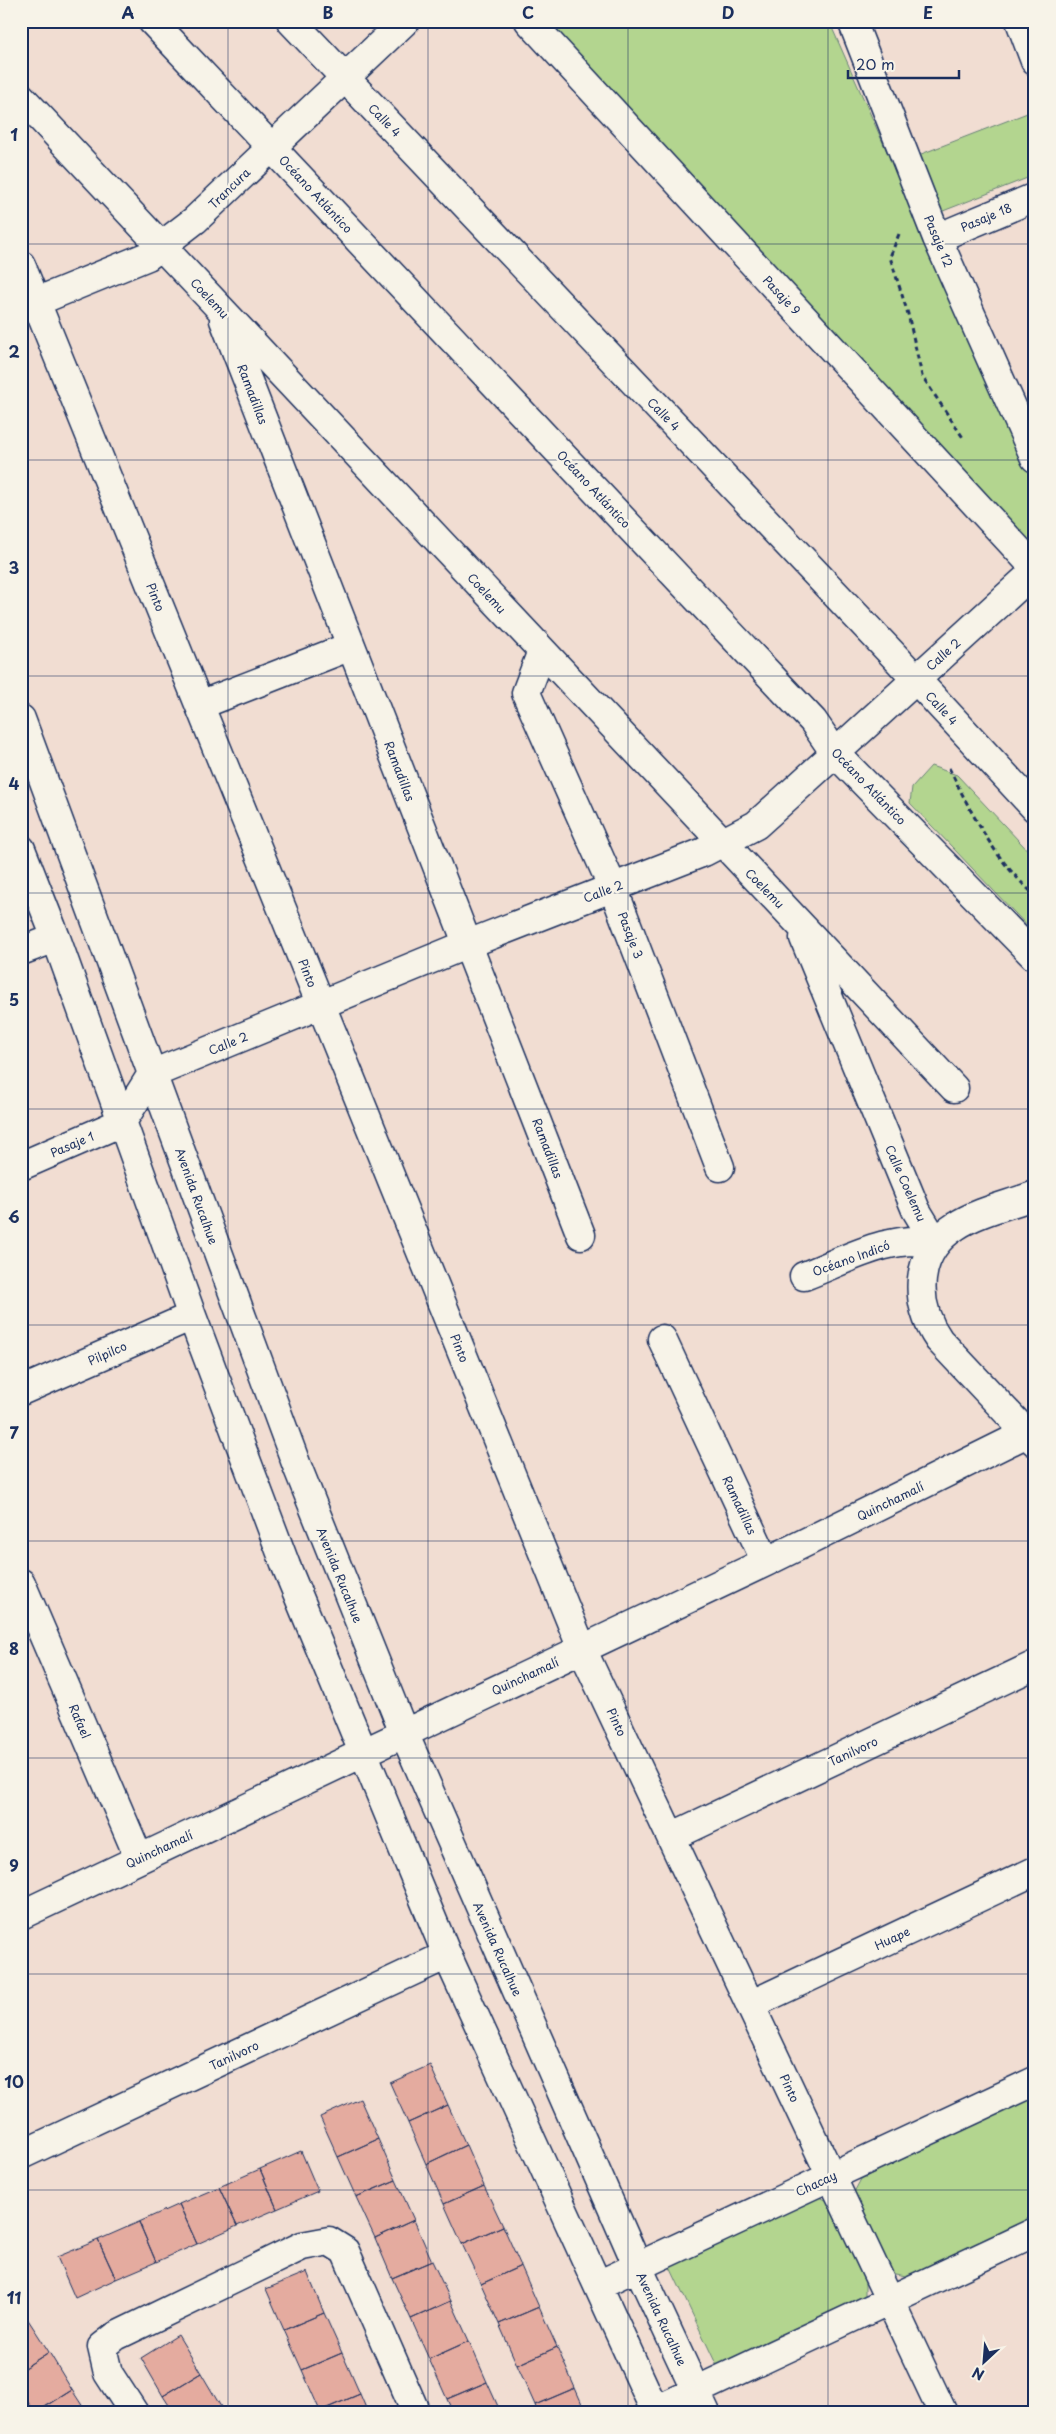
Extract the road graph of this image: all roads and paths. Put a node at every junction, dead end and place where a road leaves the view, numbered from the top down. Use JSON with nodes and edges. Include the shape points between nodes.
{"nodes":[{"id":1,"x":152,"y":21,"type":"edge"},
{"id":2,"x":291,"y":21,"type":"edge"},
{"id":3,"x":405,"y":21,"type":"edge"},
{"id":4,"x":529,"y":21,"type":"edge"},
{"id":5,"x":852,"y":21,"type":"edge"},
{"id":6,"x":1020,"y":21,"type":"edge"},
{"id":7,"x":1035,"y":61,"type":"edge"},
{"id":8,"x":346,"y":78,"type":"junction"},
{"id":9,"x":21,"y":97,"type":"edge"},
{"id":10,"x":271,"y":147,"type":"junction"},
{"id":11,"x":1035,"y":197,"type":"edge"},
{"id":12,"x":933,"y":227,"type":"junction"},
{"id":13,"x":162,"y":246,"type":"junction"},
{"id":14,"x":21,"y":265,"type":"edge"},
{"id":15,"x":29,"y":305,"type":"edge"},
{"id":16,"x":219,"y":307,"type":"junction"},
{"id":17,"x":965,"y":440,"type":"dead end"},
{"id":18,"x":1035,"y":458,"type":"edge"},
{"id":19,"x":1035,"y":569,"type":"edge"},
{"id":20,"x":351,"y":646,"type":"junction"},
{"id":21,"x":542,"y":650,"type":"junction"},
{"id":22,"x":915,"y":678,"type":"junction"},
{"id":23,"x":200,"y":705,"type":"junction"},
{"id":24,"x":21,"y":719,"type":"edge"},
{"id":25,"x":835,"y":753,"type":"junction"},
{"id":26,"x":949,"y":768,"type":"dead end"},
{"id":27,"x":1035,"y":808,"type":"edge"},
{"id":28,"x":723,"y":844,"type":"junction"},
{"id":29,"x":21,"y":849,"type":"edge"},
{"id":30,"x":613,"y":888,"type":"junction"},
{"id":31,"x":1035,"y":895,"type":"edge"},
{"id":32,"x":798,"y":922,"type":"junction"},
{"id":33,"x":56,"y":938,"type":"junction"},
{"id":34,"x":468,"y":944,"type":"junction"},
{"id":35,"x":21,"y":951,"type":"edge"},
{"id":36,"x":1035,"y":957,"type":"edge"},
{"id":37,"x":321,"y":1004,"type":"junction"},
{"id":38,"x":152,"y":1074,"type":"junction"},
{"id":39,"x":954,"y":1088,"type":"dead end"},
{"id":40,"x":122,"y":1122,"type":"junction"},
{"id":41,"x":21,"y":1166,"type":"edge"},
{"id":42,"x":720,"y":1167,"type":"dead end"},
{"id":43,"x":1035,"y":1195,"type":"edge"},
{"id":44,"x":582,"y":1235,"type":"dead end"},
{"id":45,"x":936,"y":1243,"type":"junction"},
{"id":46,"x":804,"y":1276,"type":"dead end"},
{"id":47,"x":192,"y":1316,"type":"junction"},
{"id":48,"x":662,"y":1339,"type":"dead end"},
{"id":49,"x":21,"y":1390,"type":"edge"},
{"id":50,"x":1031,"y":1438,"type":"edge"},
{"id":51,"x":766,"y":1562,"type":"junction"},
{"id":52,"x":21,"y":1583,"type":"edge"},
{"id":53,"x":582,"y":1649,"type":"junction"},
{"id":54,"x":1035,"y":1665,"type":"edge"},
{"id":55,"x":404,"y":1733,"type":"junction"},
{"id":56,"x":363,"y":1754,"type":"junction"},
{"id":57,"x":671,"y":1838,"type":"junction"},
{"id":58,"x":139,"y":1858,"type":"junction"},
{"id":59,"x":1035,"y":1871,"type":"edge"},
{"id":60,"x":21,"y":1915,"type":"edge"},
{"id":61,"x":446,"y":1955,"type":"junction"},
{"id":62,"x":750,"y":2005,"type":"junction"},
{"id":63,"x":1035,"y":2081,"type":"edge"},
{"id":64,"x":21,"y":2155,"type":"edge"},
{"id":65,"x":832,"y":2176,"type":"junction"},
{"id":66,"x":1035,"y":2232,"type":"edge"},
{"id":67,"x":638,"y":2267,"type":"junction"},
{"id":68,"x":598,"y":2285,"type":"junction"},
{"id":69,"x":890,"y":2300,"type":"junction"},
{"id":70,"x":701,"y":2402,"type":"edge"},
{"id":71,"x":656,"y":2412,"type":"edge"},
{"id":72,"x":134,"y":2413,"type":"edge"},
{"id":73,"x":416,"y":2413,"type":"edge"},
{"id":74,"x":943,"y":2413,"type":"edge"}],
"edges":[{"from":1,"to":10,"type":"street","name":"Océano Atlántico"},
{"from":2,"to":8,"type":"street","name":"Calle 4"},
{"from":3,"to":8,"type":"street","name":"Trancura"},
{"from":4,"to":19,"type":"street","name":"Pasaje 9"},
{"from":5,"to":12,"type":"street","name":"Pasaje 12"},
{"from":6,"to":7,"type":"street"},
{"from":8,"to":10,"type":"street","name":"Trancura"},
{"from":8,"to":22,"type":"street","name":"Calle 4"},
{"from":9,"to":13,"type":"street","name":"Coelemu"},
{"from":10,"to":13,"type":"street","name":"Trancura","via":[[195,220]]},
{"from":10,"to":25,"type":"street","name":"Océano Atlántico","via":[[813,721]]},
{"from":11,"to":12,"type":"street","name":"Pasaje 18"},
{"from":12,"to":17,"type":"path","via":[[913,222],[897,236],[890,257],[908,314],[922,376]]},
{"from":12,"to":18,"type":"street","name":"Pasaje 12"},
{"from":13,"to":15,"type":"street","name":"Trancura","via":[[131,263]]},
{"from":13,"to":16,"type":"street","name":"Coelemu"},
{"from":14,"to":15,"type":"street","name":"Pinto"},
{"from":15,"to":23,"type":"street","name":"Pinto"},
{"from":16,"to":20,"type":"street","name":"Ramadillas"},
{"from":16,"to":21,"type":"street","name":"Coelemu"},
{"from":19,"to":22,"type":"street","name":"Calle 2"},
{"from":20,"to":23,"type":"street"},
{"from":20,"to":34,"type":"street","name":"Ramadillas"},
{"from":21,"to":28,"type":"street","name":"Coelemu"},
{"from":21,"to":30,"type":"street","name":"Pasaje 3","via":[[526,693]]},
{"from":22,"to":25,"type":"street","name":"Calle 2"},
{"from":22,"to":27,"type":"street","name":"Calle 4"},
{"from":23,"to":37,"type":"street","name":"Pinto"},
{"from":24,"to":38,"type":"street","name":"Avenida Rucalhue"},
{"from":25,"to":28,"type":"street","name":"Calle 2","via":[[756,825]]},
{"from":25,"to":36,"type":"street","name":"Océano Atlántico"},
{"from":26,"to":31,"type":"path","via":[[990,844]]},
{"from":28,"to":30,"type":"street","name":"Calle 2"},
{"from":28,"to":32,"type":"street","name":"Coelemu"},
{"from":29,"to":33,"type":"street"},
{"from":30,"to":34,"type":"street","name":"Calle 2"},
{"from":30,"to":42,"type":"street","name":"Pasaje 3"},
{"from":32,"to":39,"type":"street","name":"Coelemu"},
{"from":32,"to":45,"type":"street","name":"Calle Coelemu","via":[[916,1210]]},
{"from":33,"to":35,"type":"street"},
{"from":33,"to":40,"type":"street"},
{"from":34,"to":37,"type":"street","name":"Calle 2"},
{"from":34,"to":44,"type":"street","name":"Ramadillas"},
{"from":37,"to":38,"type":"street","name":"Calle 2"},
{"from":37,"to":53,"type":"street","name":"Pinto"},
{"from":38,"to":40,"type":"street"},
{"from":38,"to":55,"type":"street","name":"Avenida Rucalhue","via":[[297,1466]]},
{"from":40,"to":41,"type":"street","name":"Pasaje 1"},
{"from":40,"to":47,"type":"street"},
{"from":43,"to":45,"type":"street","via":[[957,1225]]},
{"from":45,"to":46,"type":"street","name":"Océano Indicó","via":[[910,1240],[890,1243]]},
{"from":45,"to":50,"type":"street","via":[[922,1276],[920,1294],[929,1326]]},
{"from":47,"to":49,"type":"street","name":"Pilpilco"},
{"from":47,"to":56,"type":"street","via":[[286,1566]]},
{"from":48,"to":51,"type":"street","name":"Ramadillas"},
{"from":50,"to":51,"type":"street","name":"Quinchamalí"},
{"from":51,"to":53,"type":"street","name":"Quinchamalí"},
{"from":52,"to":58,"type":"street","name":"Rafael"},
{"from":53,"to":55,"type":"street","name":"Quinchamalí"},
{"from":53,"to":57,"type":"street","name":"Pinto"},
{"from":54,"to":57,"type":"street","name":"Tanilvoro"},
{"from":55,"to":56,"type":"street","name":"Quinchamalí"},
{"from":55,"to":67,"type":"street","name":"Avenida Rucalhue"},
{"from":56,"to":58,"type":"street","name":"Quinchamalí"},
{"from":56,"to":61,"type":"street"},
{"from":57,"to":62,"type":"street","name":"Pinto"},
{"from":58,"to":60,"type":"street","name":"Quinchamalí"},
{"from":59,"to":62,"type":"street","name":"Huape"},
{"from":61,"to":64,"type":"street","name":"Tanilvoro"},
{"from":61,"to":68,"type":"street"},
{"from":62,"to":65,"type":"street","name":"Pinto"},
{"from":63,"to":65,"type":"street","name":"Chacay"},
{"from":65,"to":67,"type":"street","name":"Chacay"},
{"from":65,"to":69,"type":"street","name":"Pinto"},
{"from":66,"to":69,"type":"street"},
{"from":67,"to":68,"type":"street","name":"Chacay"},
{"from":67,"to":70,"type":"street","name":"Avenida Rucalhue"},
{"from":68,"to":71,"type":"street"},
{"from":69,"to":70,"type":"street"},
{"from":69,"to":74,"type":"street","name":"Pinto"},
{"from":70,"to":71,"type":"street"},
{"from":72,"to":73,"type":"street","via":[[108,2372],[102,2347],[116,2336],[302,2246],[329,2241],[345,2251]]}]}
